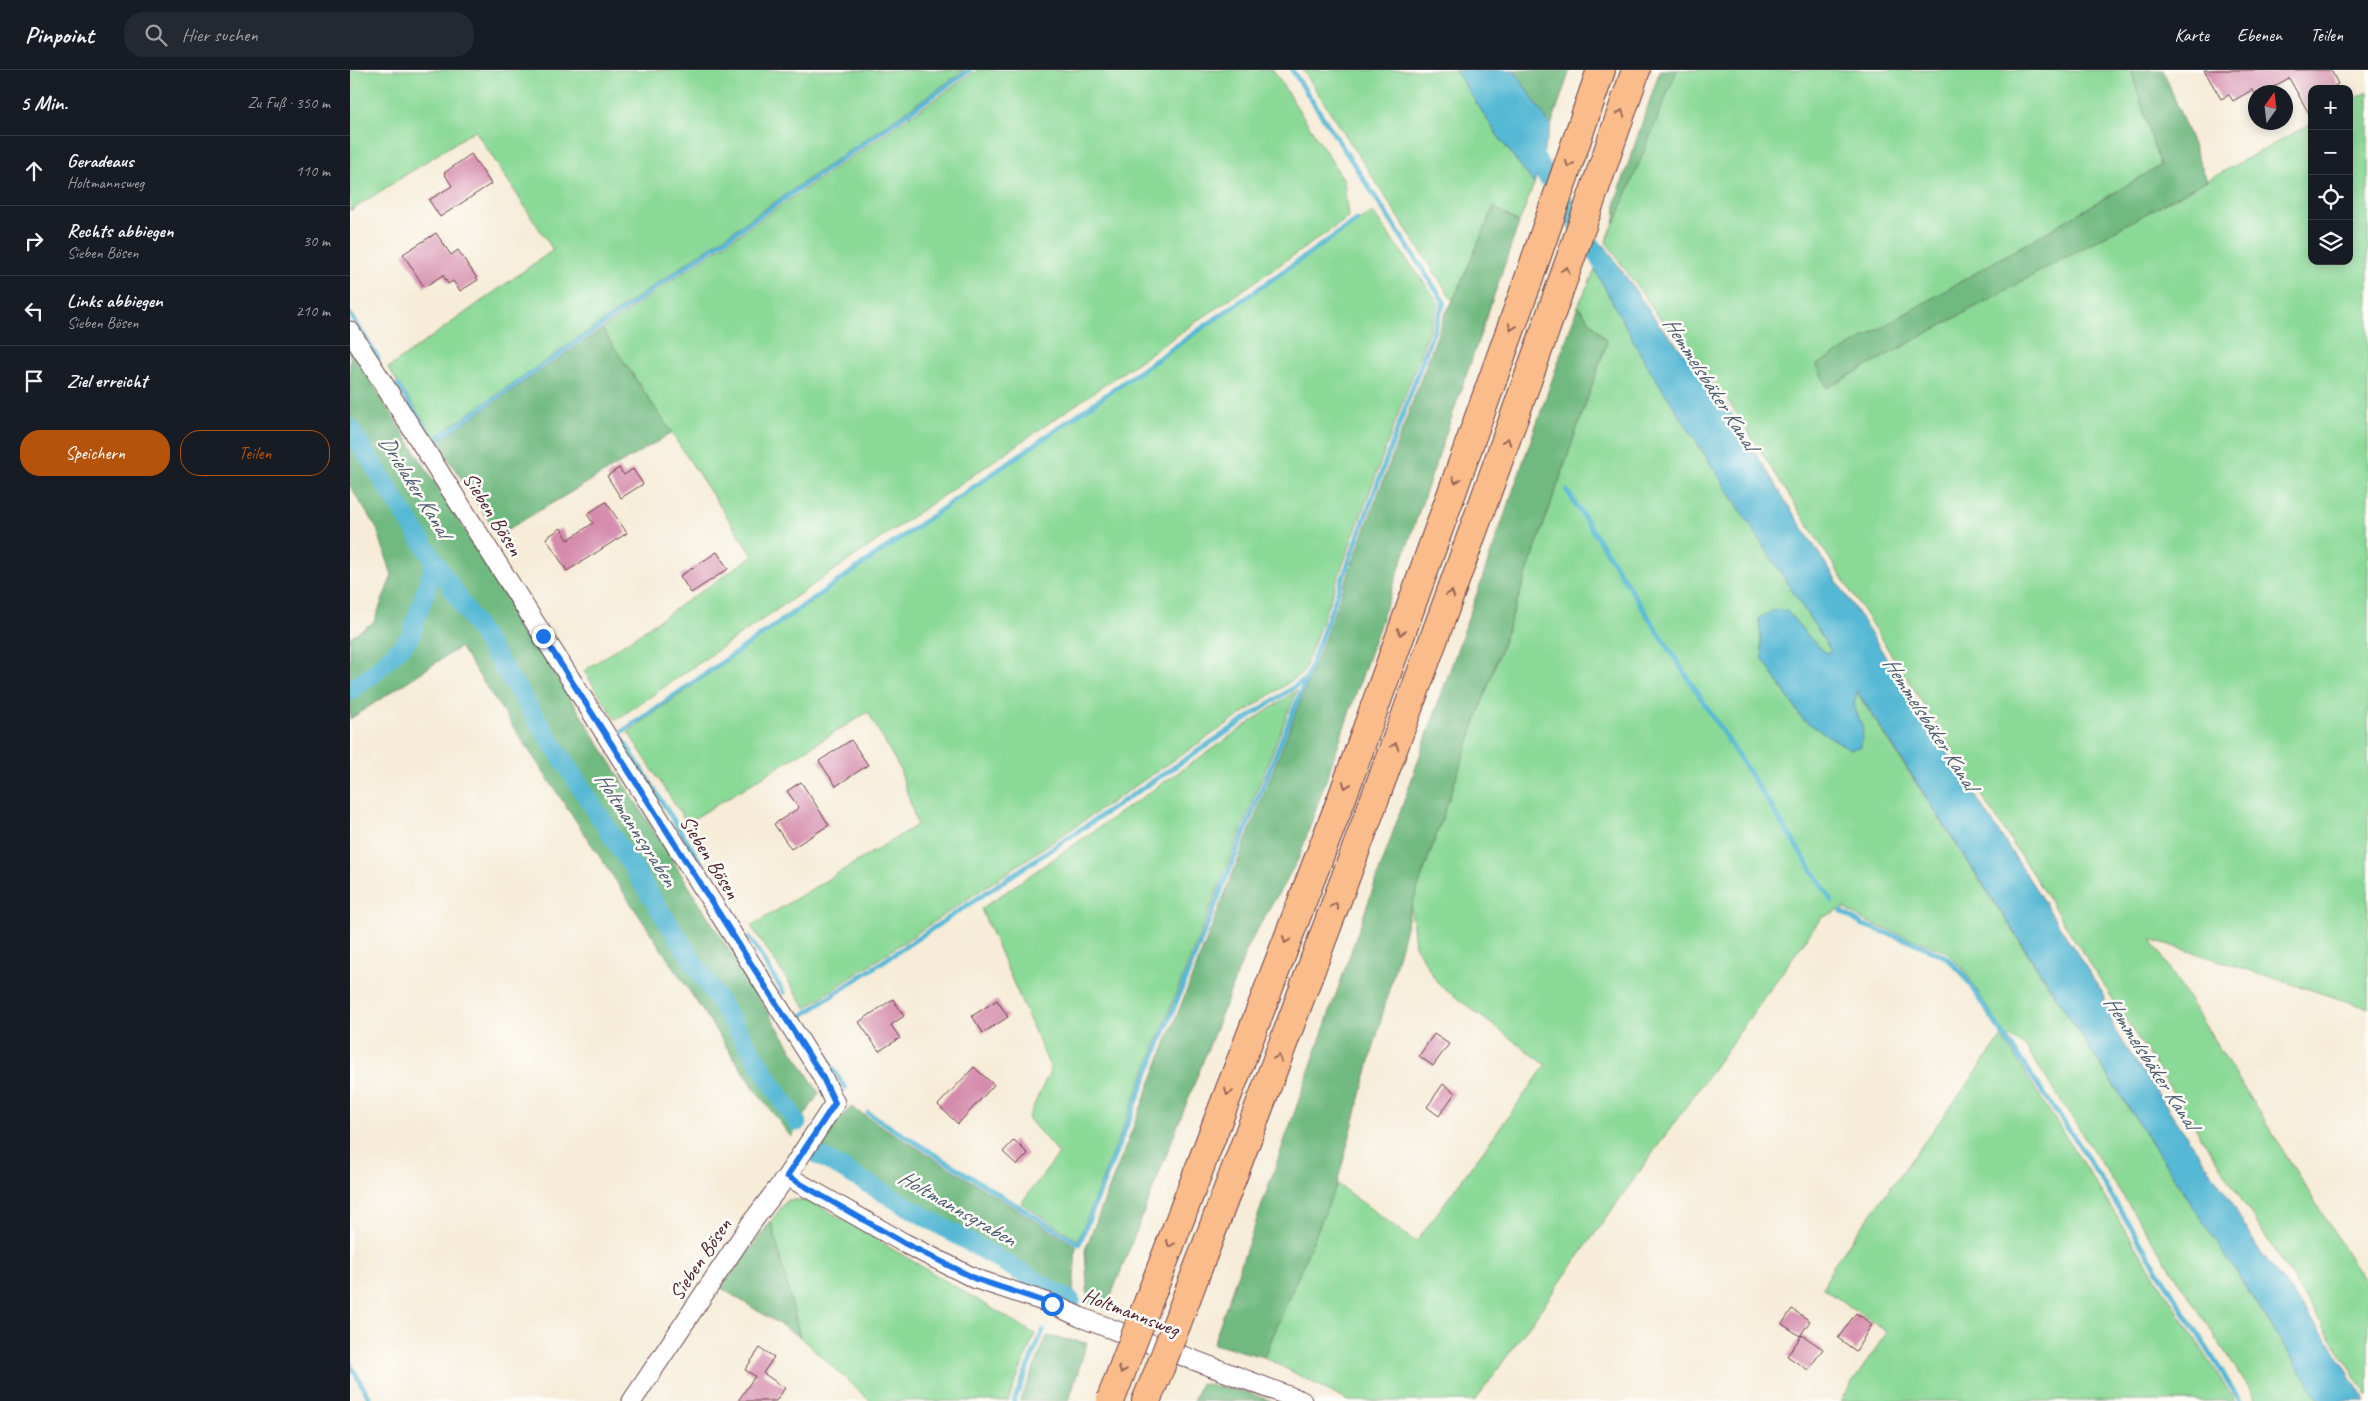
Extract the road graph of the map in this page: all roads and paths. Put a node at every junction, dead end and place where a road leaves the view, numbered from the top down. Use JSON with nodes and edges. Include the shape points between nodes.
{"nodes":[{"id":1,"x":1601,"y":70,"type":"edge"},
{"id":2,"x":1636,"y":70,"type":"edge"},
{"id":3,"x":350,"y":331,"type":"edge"},
{"id":4,"x":787,"y":1176,"type":"junction"},
{"id":5,"x":1167,"y":1371,"type":"junction"},
{"id":6,"x":1111,"y":1400,"type":"edge"},
{"id":7,"x":632,"y":1401,"type":"edge"},
{"id":8,"x":1146,"y":1401,"type":"edge"},
{"id":9,"x":1166,"y":1401,"type":"edge"},
{"id":10,"x":1302,"y":1401,"type":"edge"}],
"edges":[{"from":1,"to":6,"type":"highway","one_way":true,"bridge":true,"via":[[1343,795]]},
{"from":5,"to":2,"type":"highway","one_way":true,"bridge":true,"via":[[1242,1152],[1508,437]]},
{"from":3,"to":4,"type":"street","name":"Sieben Bösen","via":[[821,1074],[835,1103]]},
{"from":4,"to":7,"type":"street","name":"Sieben Bösen","via":[[752,1222]]},
{"from":4,"to":10,"type":"street","name":"Holtmannsweg","via":[[904,1243],[976,1279],[1052,1304]]},
{"from":5,"to":8,"type":"highway"},
{"from":5,"to":9,"type":"highway"}]}
